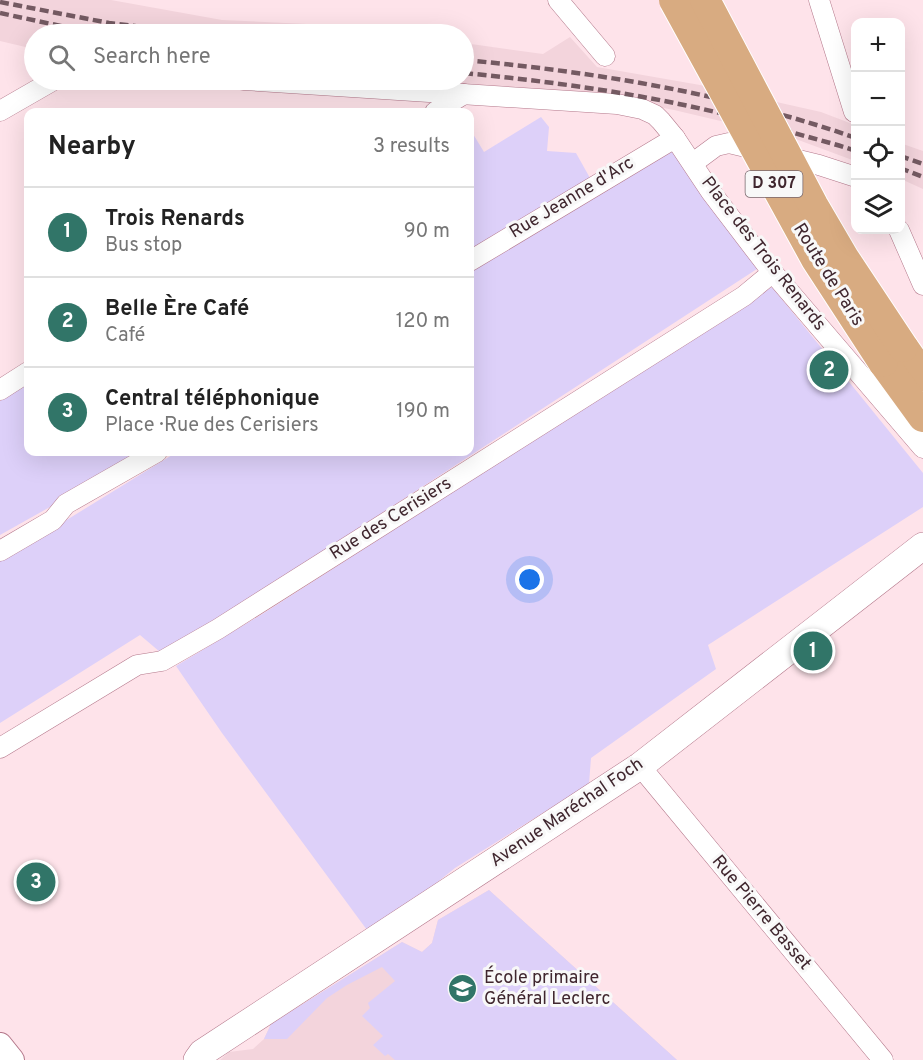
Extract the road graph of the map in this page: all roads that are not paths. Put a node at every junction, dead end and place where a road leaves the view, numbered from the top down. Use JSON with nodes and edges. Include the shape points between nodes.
{"nodes":[{"id":1,"x":558,"y":0,"type":"edge"},
{"id":2,"x":674,"y":0,"type":"edge"},
{"id":3,"x":705,"y":0,"type":"edge"},
{"id":4,"x":819,"y":0,"type":"edge"},
{"id":5,"x":605,"y":56,"type":"dead end"},
{"id":6,"x":37,"y":90,"type":"edge"},
{"id":7,"x":401,"y":90,"type":"edge"},
{"id":8,"x":464,"y":94,"type":"junction"},
{"id":9,"x":851,"y":102,"type":"edge"},
{"id":10,"x":441,"y":108,"type":"edge"},
{"id":11,"x":0,"y":111,"type":"edge"},
{"id":12,"x":675,"y":138,"type":"junction"},
{"id":13,"x":693,"y":163,"type":"junction"},
{"id":14,"x":851,"y":176,"type":"edge"},
{"id":15,"x":901,"y":234,"type":"edge"},
{"id":16,"x":474,"y":259,"type":"edge"},
{"id":17,"x":773,"y":272,"type":"junction"},
{"id":18,"x":923,"y":285,"type":"edge"},
{"id":19,"x":893,"y":355,"type":"junction"},
{"id":20,"x":24,"y":375,"type":"edge"},
{"id":21,"x":923,"y":376,"type":"edge"},
{"id":22,"x":0,"y":390,"type":"edge"},
{"id":23,"x":923,"y":417,"type":"edge"},
{"id":24,"x":923,"y":448,"type":"edge"},
{"id":25,"x":150,"y":456,"type":"edge"},
{"id":26,"x":923,"y":546,"type":"edge"},
{"id":27,"x":0,"y":551,"type":"edge"},
{"id":28,"x":0,"y":748,"type":"edge"},
{"id":29,"x":640,"y":766,"type":"junction"},
{"id":30,"x":0,"y":1046,"type":"edge"},
{"id":31,"x":12,"y":1060,"type":"edge"},
{"id":32,"x":197,"y":1060,"type":"edge"},
{"id":33,"x":883,"y":1060,"type":"edge"}],
"edges":[{"from":1,"to":5,"type":"street"},
{"from":2,"to":19,"type":"main road","name":"Route de Paris","number":"D 307","bridge":true,"via":[[810,249]]},
{"from":3,"to":19,"type":"main road","name":"Route de Paris","number":"D 307","bridge":true},
{"from":4,"to":9,"type":"street"},
{"from":6,"to":11,"type":"street"},
{"from":7,"to":8,"type":"street"},
{"from":8,"to":10,"type":"street"},
{"from":8,"to":12,"type":"street","via":[[642,109],[655,115]]},
{"from":12,"to":13,"type":"street"},
{"from":12,"to":16,"type":"street","name":"Rue Jeanne d'Arc"},
{"from":13,"to":14,"type":"street","name":"Place des Trois Renards","via":[[716,146],[729,143]]},
{"from":13,"to":17,"type":"street","name":"Place des Trois Renards"},
{"from":15,"to":18,"type":"street"},
{"from":17,"to":24,"type":"street","name":"Place des Trois Renards"},
{"from":17,"to":28,"type":"street","name":"Rue des Cerisiers","via":[[744,296],[218,629],[162,661],[137,665]]},
{"from":19,"to":21,"type":"main road","name":"Route de Paris","number":"D 307"},
{"from":19,"to":23,"type":"main road","name":"Route de Paris","number":"D 307"},
{"from":20,"to":22,"type":"street"},
{"from":25,"to":27,"type":"street","via":[[66,504],[53,520]]},
{"from":26,"to":29,"type":"main road","name":"Avenue Maréchal Foch"},
{"from":29,"to":32,"type":"main road","name":"Avenue Maréchal Foch","via":[[202,1053]]},
{"from":29,"to":33,"type":"street","name":"Rue Pierre Basset"},
{"from":30,"to":31,"type":"street"}]}
